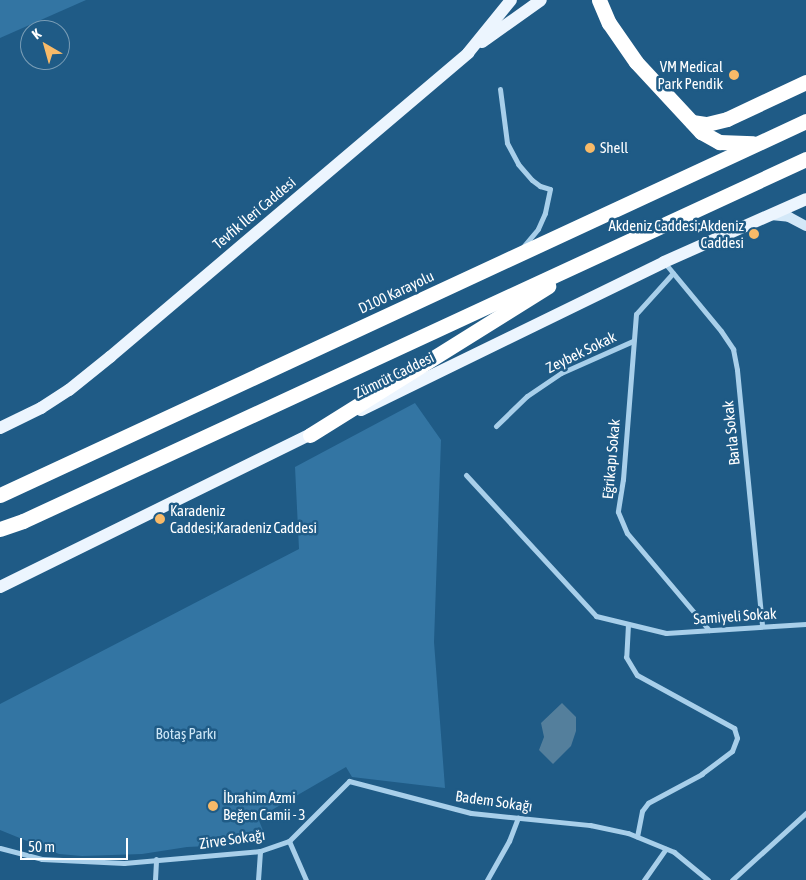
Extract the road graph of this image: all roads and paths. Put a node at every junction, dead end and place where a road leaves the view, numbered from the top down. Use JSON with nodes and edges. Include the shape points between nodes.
{"nodes":[{"id":1,"x":511,"y":0,"type":"edge"},
{"id":2,"x":541,"y":0,"type":"edge"},
{"id":3,"x":599,"y":0,"type":"edge"},
{"id":4,"x":468,"y":53,"type":"junction"},
{"id":5,"x":806,"y":82,"type":"edge"},
{"id":6,"x":500,"y":89,"type":"dead end"},
{"id":7,"x":806,"y":121,"type":"edge"},
{"id":8,"x":692,"y":122,"type":"junction"},
{"id":9,"x":759,"y":142,"type":"junction"},
{"id":10,"x":806,"y":159,"type":"edge"},
{"id":11,"x":806,"y":199,"type":"edge"},
{"id":12,"x":771,"y":215,"type":"junction"},
{"id":13,"x":806,"y":226,"type":"edge"},
{"id":14,"x":608,"y":249,"type":"junction"},
{"id":15,"x":516,"y":255,"type":"junction"},
{"id":16,"x":664,"y":262,"type":"junction"},
{"id":17,"x":673,"y":273,"type":"junction"},
{"id":18,"x":633,"y":341,"type":"junction"},
{"id":19,"x":496,"y":426,"type":"dead end"},
{"id":20,"x":0,"y":428,"type":"edge"},
{"id":21,"x":310,"y":435,"type":"junction"},
{"id":22,"x":466,"y":474,"type":"dead end"},
{"id":23,"x":0,"y":495,"type":"edge"},
{"id":24,"x":0,"y":529,"type":"edge"},
{"id":25,"x":0,"y":587,"type":"edge"},
{"id":26,"x":628,"y":624,"type":"junction"},
{"id":27,"x":806,"y":624,"type":"edge"},
{"id":28,"x":762,"y":626,"type":"junction"},
{"id":29,"x":709,"y":630,"type":"junction"},
{"id":30,"x":806,"y":812,"type":"edge"},
{"id":31,"x":518,"y":818,"type":"junction"},
{"id":32,"x":637,"y":837,"type":"junction"},
{"id":33,"x":289,"y":841,"type":"junction"},
{"id":34,"x":0,"y":848,"type":"edge"},
{"id":35,"x":666,"y":849,"type":"junction"},
{"id":36,"x":260,"y":851,"type":"junction"},
{"id":37,"x":156,"y":859,"type":"junction"},
{"id":38,"x":155,"y":880,"type":"edge"},
{"id":39,"x":258,"y":880,"type":"edge"},
{"id":40,"x":306,"y":880,"type":"edge"},
{"id":41,"x":487,"y":880,"type":"edge"},
{"id":42,"x":644,"y":880,"type":"edge"},
{"id":43,"x":708,"y":880,"type":"edge"},
{"id":44,"x":732,"y":880,"type":"edge"}],
"edges":[{"from":1,"to":4,"type":"main road","name":"Tevfik İleri Caddesi"},
{"from":2,"to":4,"type":"main road"},
{"from":3,"to":8,"type":"highway","via":[[621,42],[636,62]]},
{"from":4,"to":20,"type":"main road","name":"Tevfik İleri Caddesi","via":[[76,385],[41,408]]},
{"from":5,"to":8,"type":"highway","via":[[727,119],[707,124]]},
{"from":6,"to":15,"type":"street","via":[[507,144],[532,180],[550,189],[538,229]]},
{"from":7,"to":9,"type":"highway","name":"D100 Karayolu"},
{"from":8,"to":9,"type":"highway","via":[[701,132],[719,142]]},
{"from":9,"to":15,"type":"highway","name":"D100 Karayolu"},
{"from":10,"to":14,"type":"highway"},
{"from":11,"to":12,"type":"main road","name":"Zümrüt Caddesi"},
{"from":12,"to":13,"type":"street","via":[[789,217]]},
{"from":12,"to":16,"type":"main road","name":"Zümrüt Caddesi"},
{"from":14,"to":21,"type":"highway"},
{"from":14,"to":24,"type":"highway"},
{"from":15,"to":23,"type":"highway","name":"D100 Karayolu"},
{"from":16,"to":17,"type":"street","name":"Barla Sokak"},
{"from":16,"to":21,"type":"main road","name":"Zümrüt Caddesi"},
{"from":17,"to":18,"type":"street","name":"Eğrikapı Sokak","via":[[636,314]]},
{"from":17,"to":28,"type":"street","name":"Barla Sokak","via":[[733,350]]},
{"from":18,"to":19,"type":"street","name":"Zeybek Sokak","via":[[561,373],[527,396]]},
{"from":18,"to":29,"type":"street","name":"Eğrikapı Sokak","via":[[618,512],[627,533]]},
{"from":21,"to":25,"type":"main road","name":"Zümrüt Caddesi"},
{"from":22,"to":26,"type":"street","name":"Samiyeli Sokak","via":[[596,616]]},
{"from":26,"to":29,"type":"street","name":"Samiyeli Sokak","via":[[666,633]]},
{"from":26,"to":32,"type":"street","via":[[626,657],[637,675],[734,728],[737,738],[732,751],[702,774],[648,803],[642,811]]},
{"from":27,"to":28,"type":"street","name":"Samiyeli Sokak"},
{"from":28,"to":29,"type":"street","name":"Samiyeli Sokak"},
{"from":30,"to":44,"type":"street"},
{"from":31,"to":32,"type":"street","name":"Badem Sokağı","via":[[590,825]]},
{"from":31,"to":33,"type":"street","name":"Badem Sokağı","via":[[471,813],[349,781]]},
{"from":31,"to":41,"type":"street"},
{"from":32,"to":35,"type":"street","name":"Badem Sokağı"},
{"from":33,"to":36,"type":"street","name":"Zirve Sokağı"},
{"from":33,"to":40,"type":"street"},
{"from":34,"to":37,"type":"street","name":"Zirve Sokağı","via":[[42,859],[124,863]]},
{"from":35,"to":42,"type":"street"},
{"from":35,"to":43,"type":"street","name":"Badem Sokağı"},
{"from":36,"to":37,"type":"street","name":"Zirve Sokağı"},
{"from":36,"to":39,"type":"street"},
{"from":37,"to":38,"type":"street"}]}
